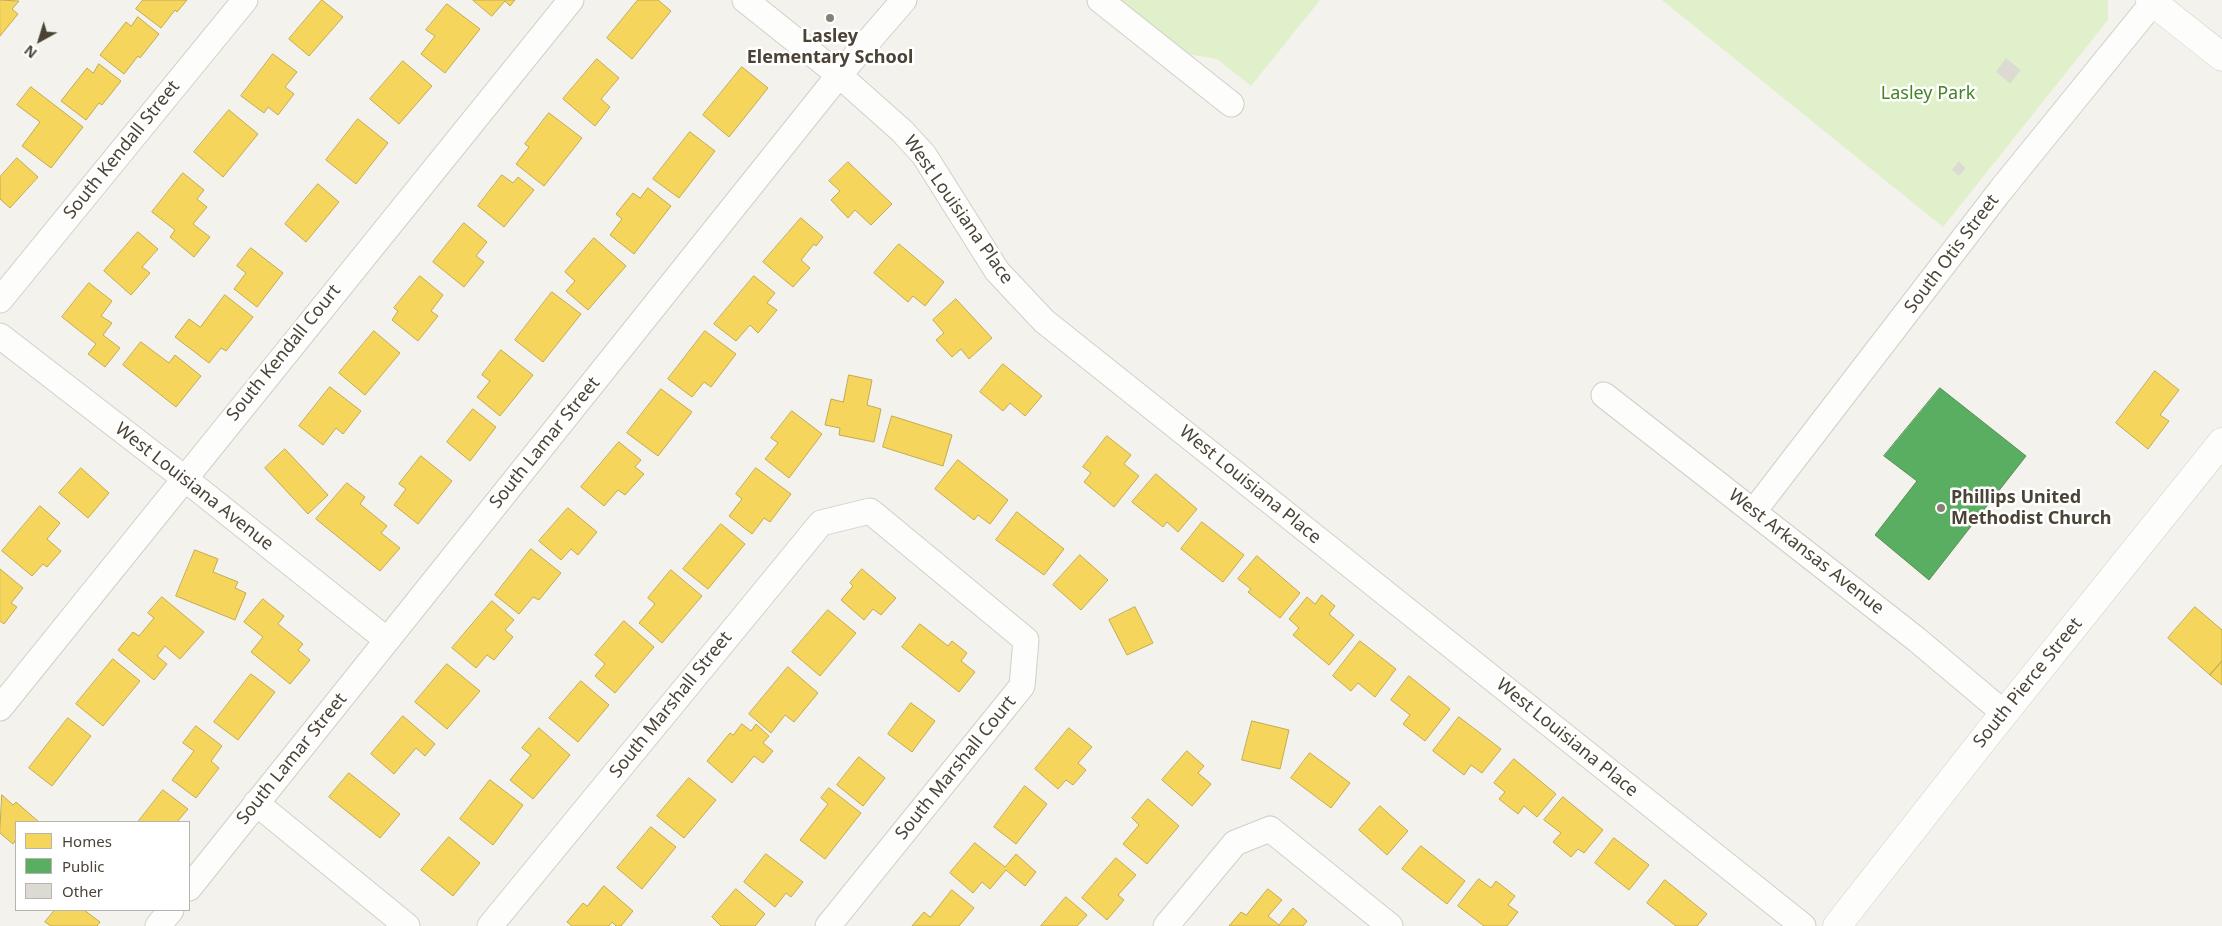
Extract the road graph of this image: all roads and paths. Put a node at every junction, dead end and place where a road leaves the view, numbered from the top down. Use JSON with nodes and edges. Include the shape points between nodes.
{"nodes":[{"id":1,"x":245,"y":0,"type":"edge"},
{"id":2,"x":571,"y":0,"type":"edge"},
{"id":3,"x":745,"y":0,"type":"edge"},
{"id":4,"x":904,"y":0,"type":"edge"},
{"id":5,"x":1100,"y":0,"type":"edge"},
{"id":6,"x":2153,"y":1,"type":"edge"},
{"id":7,"x":2222,"y":57,"type":"edge"},
{"id":8,"x":839,"y":75,"type":"junction"},
{"id":9,"x":1231,"y":104,"type":"dead end"},
{"id":10,"x":0,"y":300,"type":"edge"},
{"id":11,"x":0,"y":336,"type":"edge"},
{"id":12,"x":1604,"y":395,"type":"dead end"},
{"id":13,"x":2222,"y":442,"type":"edge"},
{"id":14,"x":184,"y":478,"type":"junction"},
{"id":15,"x":870,"y":511,"type":"joint"},
{"id":16,"x":1754,"y":511,"type":"junction"},
{"id":17,"x":387,"y":640,"type":"junction"},
{"id":18,"x":0,"y":708,"type":"edge"},
{"id":19,"x":2004,"y":713,"type":"junction"},
{"id":20,"x":256,"y":803,"type":"junction"},
{"id":21,"x":190,"y":887,"type":"edge"},
{"id":22,"x":170,"y":911,"type":"edge"},
{"id":23,"x":158,"y":926,"type":"edge"},
{"id":24,"x":407,"y":926,"type":"edge"},
{"id":25,"x":490,"y":926,"type":"edge"},
{"id":26,"x":828,"y":926,"type":"edge"},
{"id":27,"x":1166,"y":926,"type":"edge"},
{"id":28,"x":1390,"y":926,"type":"edge"},
{"id":29,"x":1803,"y":926,"type":"edge"},
{"id":30,"x":1837,"y":926,"type":"edge"}],
"edges":[{"from":1,"to":10,"type":"street","name":"South Kendall Street"},
{"from":2,"to":14,"type":"street","name":"South Kendall Court"},
{"from":3,"to":8,"type":"street","name":"West Louisiana Place"},
{"from":4,"to":8,"type":"street","name":"South Lamar Street"},
{"from":5,"to":9,"type":"street"},
{"from":6,"to":7,"type":"street"},
{"from":6,"to":16,"type":"street","name":"South Otis Street","via":[[2000,191]]},
{"from":8,"to":17,"type":"street","name":"South Lamar Street"},
{"from":8,"to":29,"type":"street","name":"West Louisiana Place","via":[[924,155],[997,271],[1044,321]]},
{"from":11,"to":14,"type":"street","name":"West Louisiana Avenue"},
{"from":12,"to":16,"type":"street","name":"West Arkansas Avenue"},
{"from":13,"to":19,"type":"street","name":"South Pierce Street"},
{"from":14,"to":17,"type":"street","name":"West Louisiana Avenue"},
{"from":14,"to":18,"type":"street","name":"South Kendall Court"},
{"from":15,"to":25,"type":"street","name":"South Marshall Street","via":[[821,523]]},
{"from":15,"to":26,"type":"street","name":"South Marshall Court","via":[[1026,640],[1022,686]]},
{"from":16,"to":19,"type":"street","name":"West Arkansas Avenue"},
{"from":17,"to":20,"type":"street","name":"South Lamar Street"},
{"from":19,"to":30,"type":"street","name":"South Pierce Street"},
{"from":20,"to":21,"type":"street","name":"South Lamar Street"},
{"from":20,"to":24,"type":"street"},
{"from":22,"to":23,"type":"street"},
{"from":27,"to":28,"type":"street","via":[[1235,843],[1270,829]]}]}
